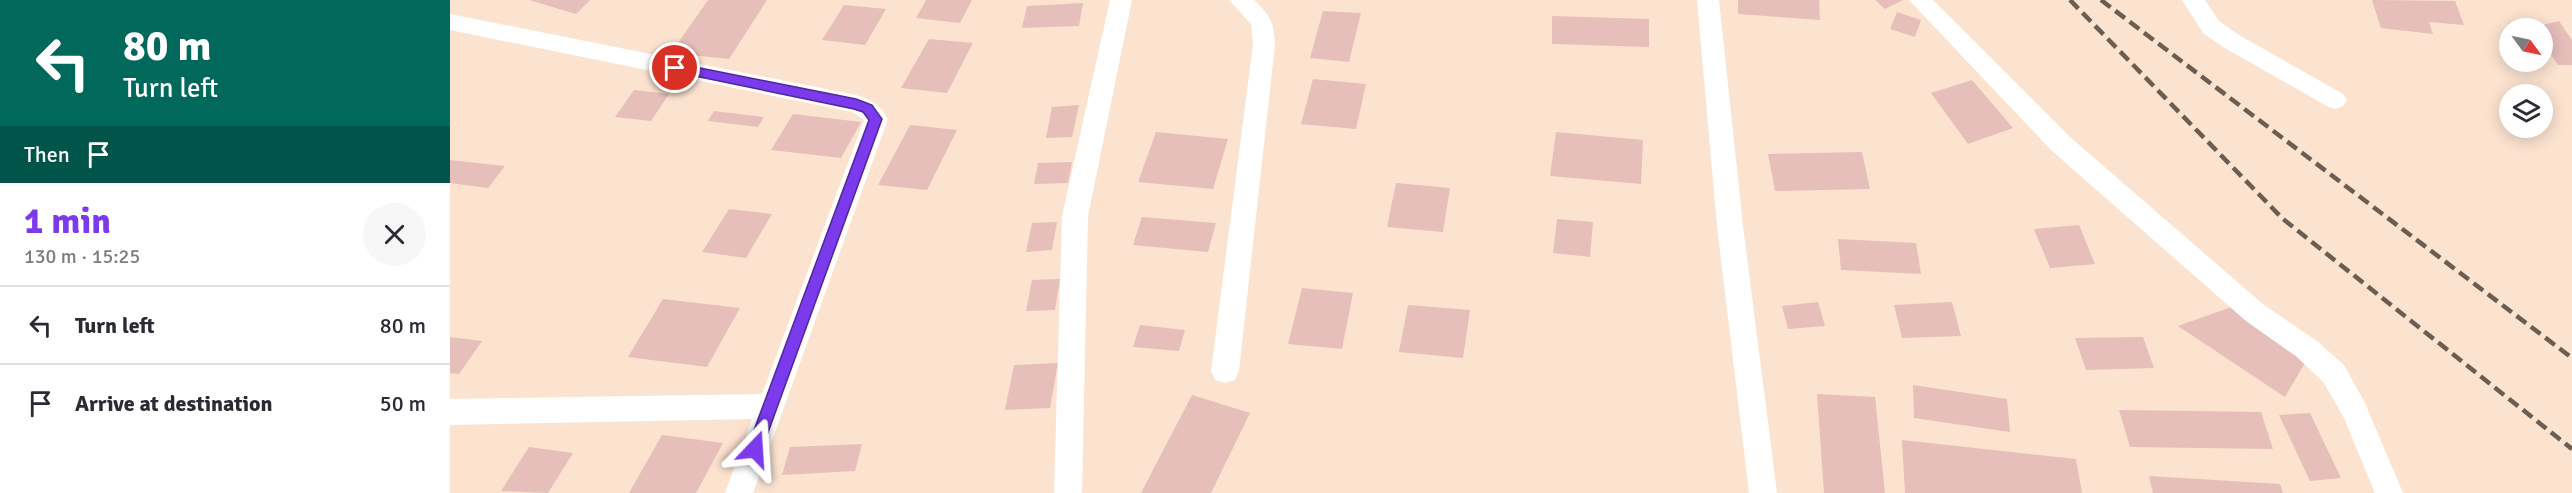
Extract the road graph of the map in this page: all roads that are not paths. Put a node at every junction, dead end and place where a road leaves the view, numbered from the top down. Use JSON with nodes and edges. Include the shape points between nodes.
{"nodes":[{"id":1,"x":1121,"y":0,"type":"edge"},
{"id":2,"x":1240,"y":0,"type":"edge"},
{"id":3,"x":1708,"y":0,"type":"edge"},
{"id":4,"x":1920,"y":0,"type":"edge"},
{"id":5,"x":2193,"y":0,"type":"edge"},
{"id":6,"x":450,"y":22,"type":"edge"},
{"id":7,"x":2335,"y":100,"type":"dead end"},
{"id":8,"x":1225,"y":371,"type":"dead end"},
{"id":9,"x":771,"y":406,"type":"junction"},
{"id":10,"x":450,"y":412,"type":"edge"},
{"id":11,"x":739,"y":493,"type":"edge"},
{"id":12,"x":1068,"y":493,"type":"edge"},
{"id":13,"x":1763,"y":493,"type":"edge"},
{"id":14,"x":2389,"y":493,"type":"edge"}],
"edges":[{"from":1,"to":12,"type":"street","via":[[1075,216]]},
{"from":2,"to":8,"type":"street","via":[[1262,21],[1264,45]]},
{"from":3,"to":13,"type":"street","via":[[1730,226]]},
{"from":4,"to":14,"type":"street","via":[[2061,144],[2255,313],[2307,349],[2334,374],[2355,412]]},
{"from":5,"to":7,"type":"street","via":[[2211,27]]},
{"from":6,"to":9,"type":"street","via":[[868,109],[876,119]]},
{"from":9,"to":10,"type":"street"},
{"from":9,"to":11,"type":"street"}]}
